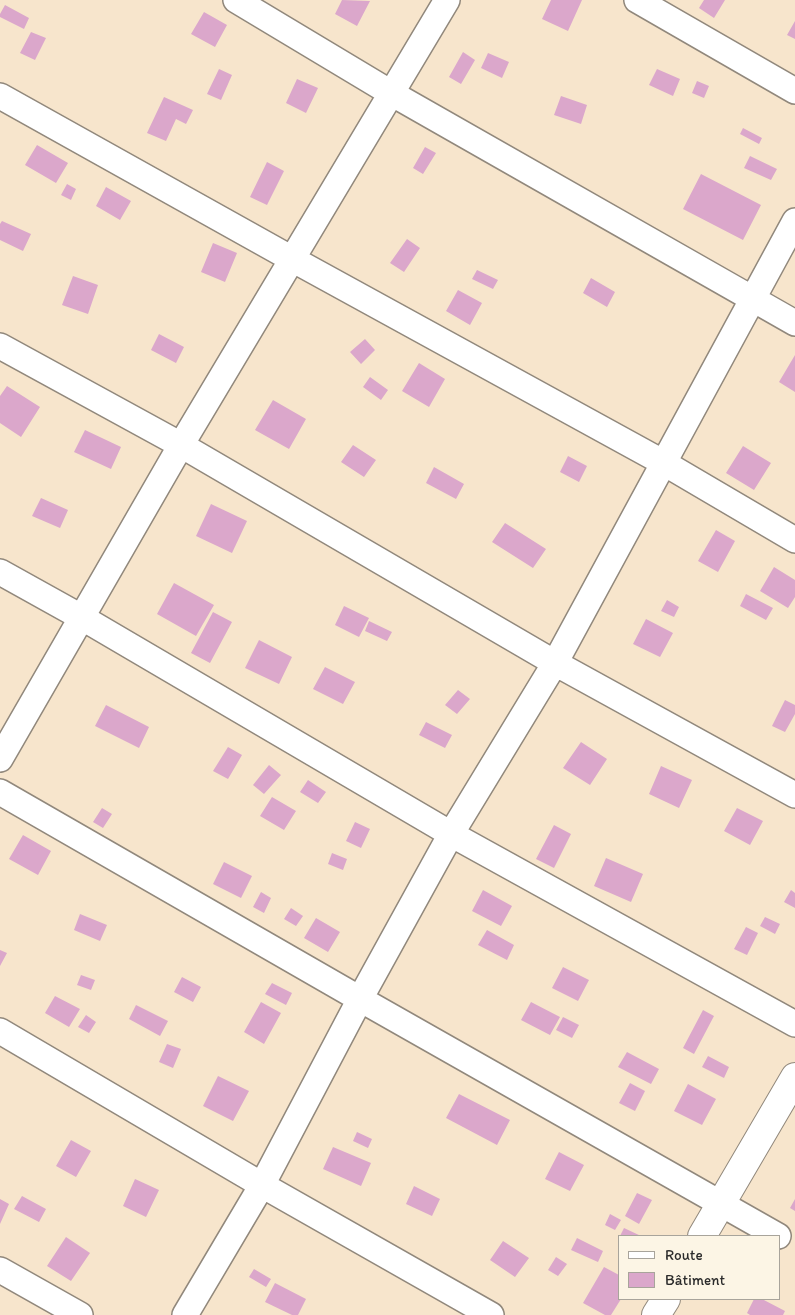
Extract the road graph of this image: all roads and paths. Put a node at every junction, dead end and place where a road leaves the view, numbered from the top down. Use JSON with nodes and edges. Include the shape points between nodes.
{"nodes":[{"id":1,"x":236,"y":0,"type":"edge"},
{"id":2,"x":447,"y":0,"type":"edge"},
{"id":3,"x":637,"y":0,"type":"edge"},
{"id":4,"x":795,"y":91,"type":"edge"},
{"id":5,"x":391,"y":93,"type":"junction"},
{"id":6,"x":0,"y":96,"type":"edge"},
{"id":7,"x":795,"y":222,"type":"edge"},
{"id":8,"x":292,"y":259,"type":"junction"},
{"id":9,"x":753,"y":299,"type":"junction"},
{"id":10,"x":795,"y":323,"type":"edge"},
{"id":11,"x":0,"y":346,"type":"edge"},
{"id":12,"x":181,"y":445,"type":"junction"},
{"id":13,"x":664,"y":463,"type":"junction"},
{"id":14,"x":795,"y":540,"type":"edge"},
{"id":15,"x":0,"y":572,"type":"edge"},
{"id":16,"x":82,"y":617,"type":"junction"},
{"id":17,"x":555,"y":662,"type":"junction"},
{"id":18,"x":0,"y":759,"type":"edge"},
{"id":19,"x":0,"y":792,"type":"edge"},
{"id":20,"x":795,"y":795,"type":"edge"},
{"id":21,"x":451,"y":834,"type":"junction"},
{"id":22,"x":360,"y":1000,"type":"junction"},
{"id":23,"x":795,"y":1024,"type":"edge"},
{"id":24,"x":0,"y":1031,"type":"edge"},
{"id":25,"x":795,"y":1077,"type":"edge"},
{"id":26,"x":262,"y":1185,"type":"junction"},
{"id":27,"x":721,"y":1205,"type":"junction"},
{"id":28,"x":703,"y":1235,"type":"edge"},
{"id":29,"x":774,"y":1235,"type":"edge"},
{"id":30,"x":780,"y":1238,"type":"edge"},
{"id":31,"x":795,"y":1246,"type":"edge"},
{"id":32,"x":0,"y":1270,"type":"edge"},
{"id":33,"x":665,"y":1300,"type":"edge"},
{"id":34,"x":80,"y":1315,"type":"edge"},
{"id":35,"x":185,"y":1315,"type":"edge"},
{"id":36,"x":491,"y":1315,"type":"edge"},
{"id":37,"x":656,"y":1315,"type":"edge"}],
"edges":[{"from":1,"to":5,"type":"street"},
{"from":2,"to":5,"type":"street"},
{"from":3,"to":4,"type":"street"},
{"from":5,"to":8,"type":"street"},
{"from":5,"to":9,"type":"street"},
{"from":6,"to":8,"type":"street"},
{"from":7,"to":9,"type":"street"},
{"from":8,"to":12,"type":"street"},
{"from":8,"to":13,"type":"street"},
{"from":9,"to":10,"type":"street"},
{"from":9,"to":13,"type":"street"},
{"from":11,"to":12,"type":"street"},
{"from":12,"to":16,"type":"street"},
{"from":12,"to":17,"type":"street"},
{"from":13,"to":14,"type":"street"},
{"from":13,"to":17,"type":"street"},
{"from":15,"to":16,"type":"street"},
{"from":16,"to":18,"type":"street"},
{"from":16,"to":21,"type":"street"},
{"from":17,"to":20,"type":"street"},
{"from":17,"to":21,"type":"street"},
{"from":19,"to":22,"type":"street"},
{"from":21,"to":22,"type":"street"},
{"from":21,"to":23,"type":"street"},
{"from":22,"to":26,"type":"street"},
{"from":22,"to":27,"type":"street"},
{"from":24,"to":26,"type":"street"},
{"from":25,"to":27,"type":"street"},
{"from":26,"to":35,"type":"street"},
{"from":26,"to":36,"type":"street"},
{"from":27,"to":28,"type":"street"},
{"from":27,"to":29,"type":"street"},
{"from":30,"to":31,"type":"street"},
{"from":32,"to":34,"type":"street"},
{"from":33,"to":37,"type":"street"}]}
